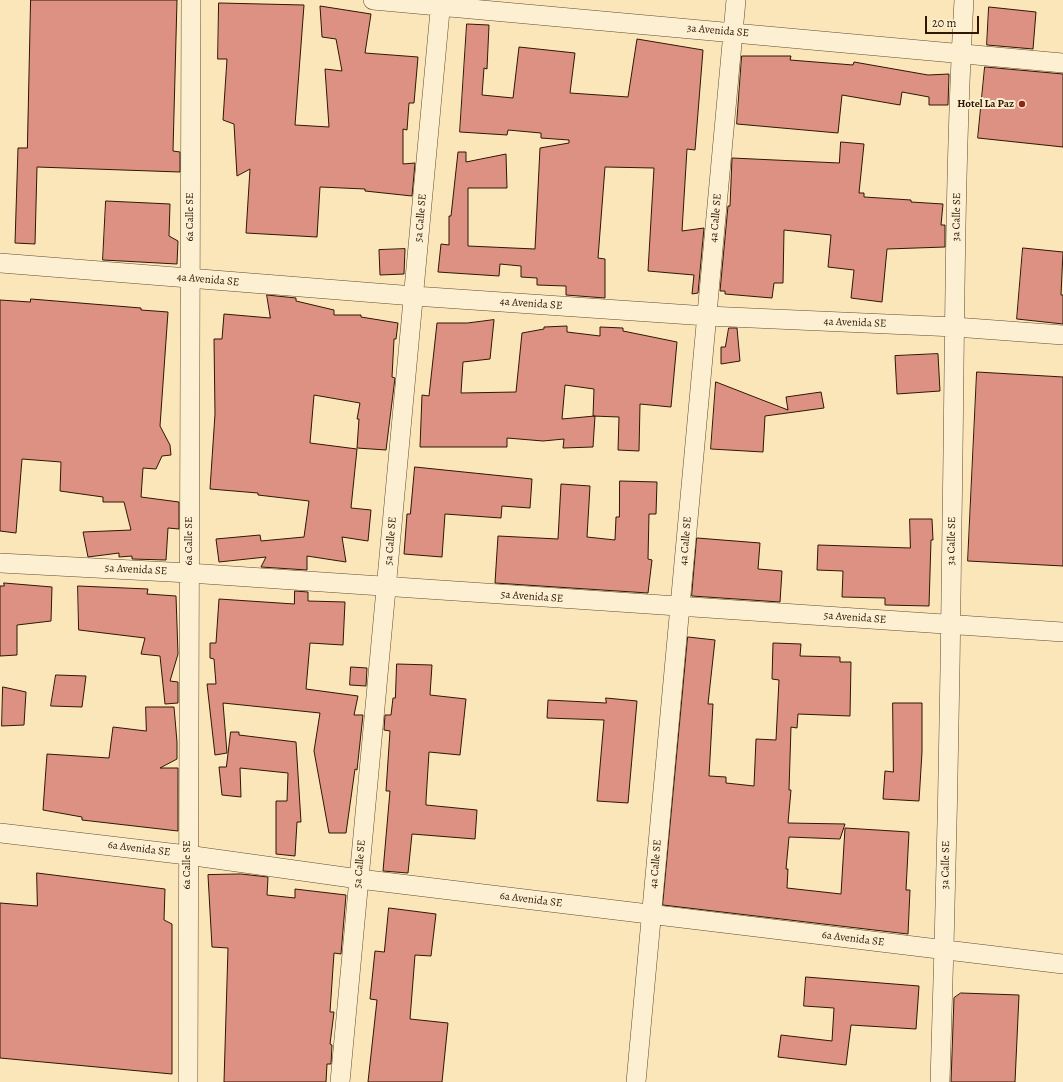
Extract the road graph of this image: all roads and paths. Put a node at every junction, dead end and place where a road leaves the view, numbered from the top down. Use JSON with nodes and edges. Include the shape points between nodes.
{"nodes":[{"id":1,"x":191,"y":0,"type":"edge"},
{"id":2,"x":373,"y":0,"type":"edge"},
{"id":3,"x":736,"y":0,"type":"edge"},
{"id":4,"x":964,"y":0,"type":"edge"},
{"id":5,"x":441,"y":3,"type":"edge"},
{"id":6,"x":733,"y":33,"type":"junction"},
{"id":7,"x":961,"y":54,"type":"junction"},
{"id":8,"x":1063,"y":63,"type":"edge"},
{"id":9,"x":0,"y":263,"type":"edge"},
{"id":10,"x":190,"y":278,"type":"junction"},
{"id":11,"x":414,"y":296,"type":"junction"},
{"id":12,"x":707,"y":316,"type":"junction"},
{"id":13,"x":955,"y":327,"type":"junction"},
{"id":14,"x":1063,"y":335,"type":"edge"},
{"id":15,"x":0,"y":563,"type":"edge"},
{"id":16,"x":189,"y":573,"type":"junction"},
{"id":17,"x":386,"y":588,"type":"junction"},
{"id":18,"x":680,"y":607,"type":"junction"},
{"id":19,"x":951,"y":625,"type":"junction"},
{"id":20,"x":1063,"y":632,"type":"edge"},
{"id":21,"x":0,"y":833,"type":"edge"},
{"id":22,"x":187,"y":855,"type":"junction"},
{"id":23,"x":359,"y":880,"type":"junction"},
{"id":24,"x":651,"y":915,"type":"junction"},
{"id":25,"x":944,"y":950,"type":"junction"},
{"id":26,"x":1063,"y":964,"type":"edge"},
{"id":27,"x":188,"y":1082,"type":"edge"},
{"id":28,"x":340,"y":1082,"type":"edge"},
{"id":29,"x":636,"y":1082,"type":"edge"},
{"id":30,"x":940,"y":1082,"type":"edge"}],
"edges":[{"from":1,"to":10,"type":"street","name":"6a Calle SE"},
{"from":2,"to":5,"type":"street","name":"3a Avenida SE"},
{"from":3,"to":6,"type":"street","name":"4a Calle SE"},
{"from":4,"to":7,"type":"street","name":"3a Calle SE"},
{"from":5,"to":6,"type":"street","name":"3a Avenida SE"},
{"from":5,"to":11,"type":"street","name":"5a Calle SE"},
{"from":6,"to":7,"type":"street","name":"3a Avenida SE"},
{"from":6,"to":12,"type":"street","name":"4a Calle SE"},
{"from":7,"to":8,"type":"street","name":"3a Avenida SE"},
{"from":7,"to":13,"type":"street","name":"3a Calle SE"},
{"from":9,"to":10,"type":"street","name":"4a Avenida SE"},
{"from":10,"to":11,"type":"street","name":"4a Avenida SE"},
{"from":10,"to":16,"type":"street","name":"6a Calle SE"},
{"from":11,"to":12,"type":"street","name":"4a Avenida SE"},
{"from":11,"to":17,"type":"street","name":"5a Calle SE"},
{"from":12,"to":13,"type":"street","name":"4a Avenida SE"},
{"from":12,"to":18,"type":"street","name":"4a Calle SE"},
{"from":13,"to":14,"type":"street","name":"4a Avenida SE"},
{"from":13,"to":19,"type":"street","name":"3a Calle SE"},
{"from":15,"to":16,"type":"street","name":"5a Avenida SE"},
{"from":16,"to":17,"type":"street","name":"5a Avenida SE"},
{"from":16,"to":22,"type":"street","name":"6a Calle SE"},
{"from":17,"to":18,"type":"street","name":"5a Avenida SE"},
{"from":17,"to":23,"type":"street","name":"5a Calle SE"},
{"from":18,"to":19,"type":"street","name":"5a Avenida SE"},
{"from":18,"to":24,"type":"street","name":"4a Calle SE"},
{"from":19,"to":20,"type":"street","name":"5a Avenida SE"},
{"from":19,"to":25,"type":"street","name":"3a Calle SE"},
{"from":21,"to":22,"type":"street","name":"6a Avenida SE"},
{"from":22,"to":23,"type":"street","name":"6a Avenida SE"},
{"from":22,"to":27,"type":"street","name":"6a Calle SE"},
{"from":23,"to":24,"type":"street","name":"6a Avenida SE"},
{"from":23,"to":28,"type":"street","name":"5a Calle SE"},
{"from":24,"to":25,"type":"street","name":"6a Avenida SE"},
{"from":24,"to":29,"type":"street","name":"4a Calle SE"},
{"from":25,"to":26,"type":"street","name":"6a Avenida SE"},
{"from":25,"to":30,"type":"street","name":"3a Calle SE"}]}
